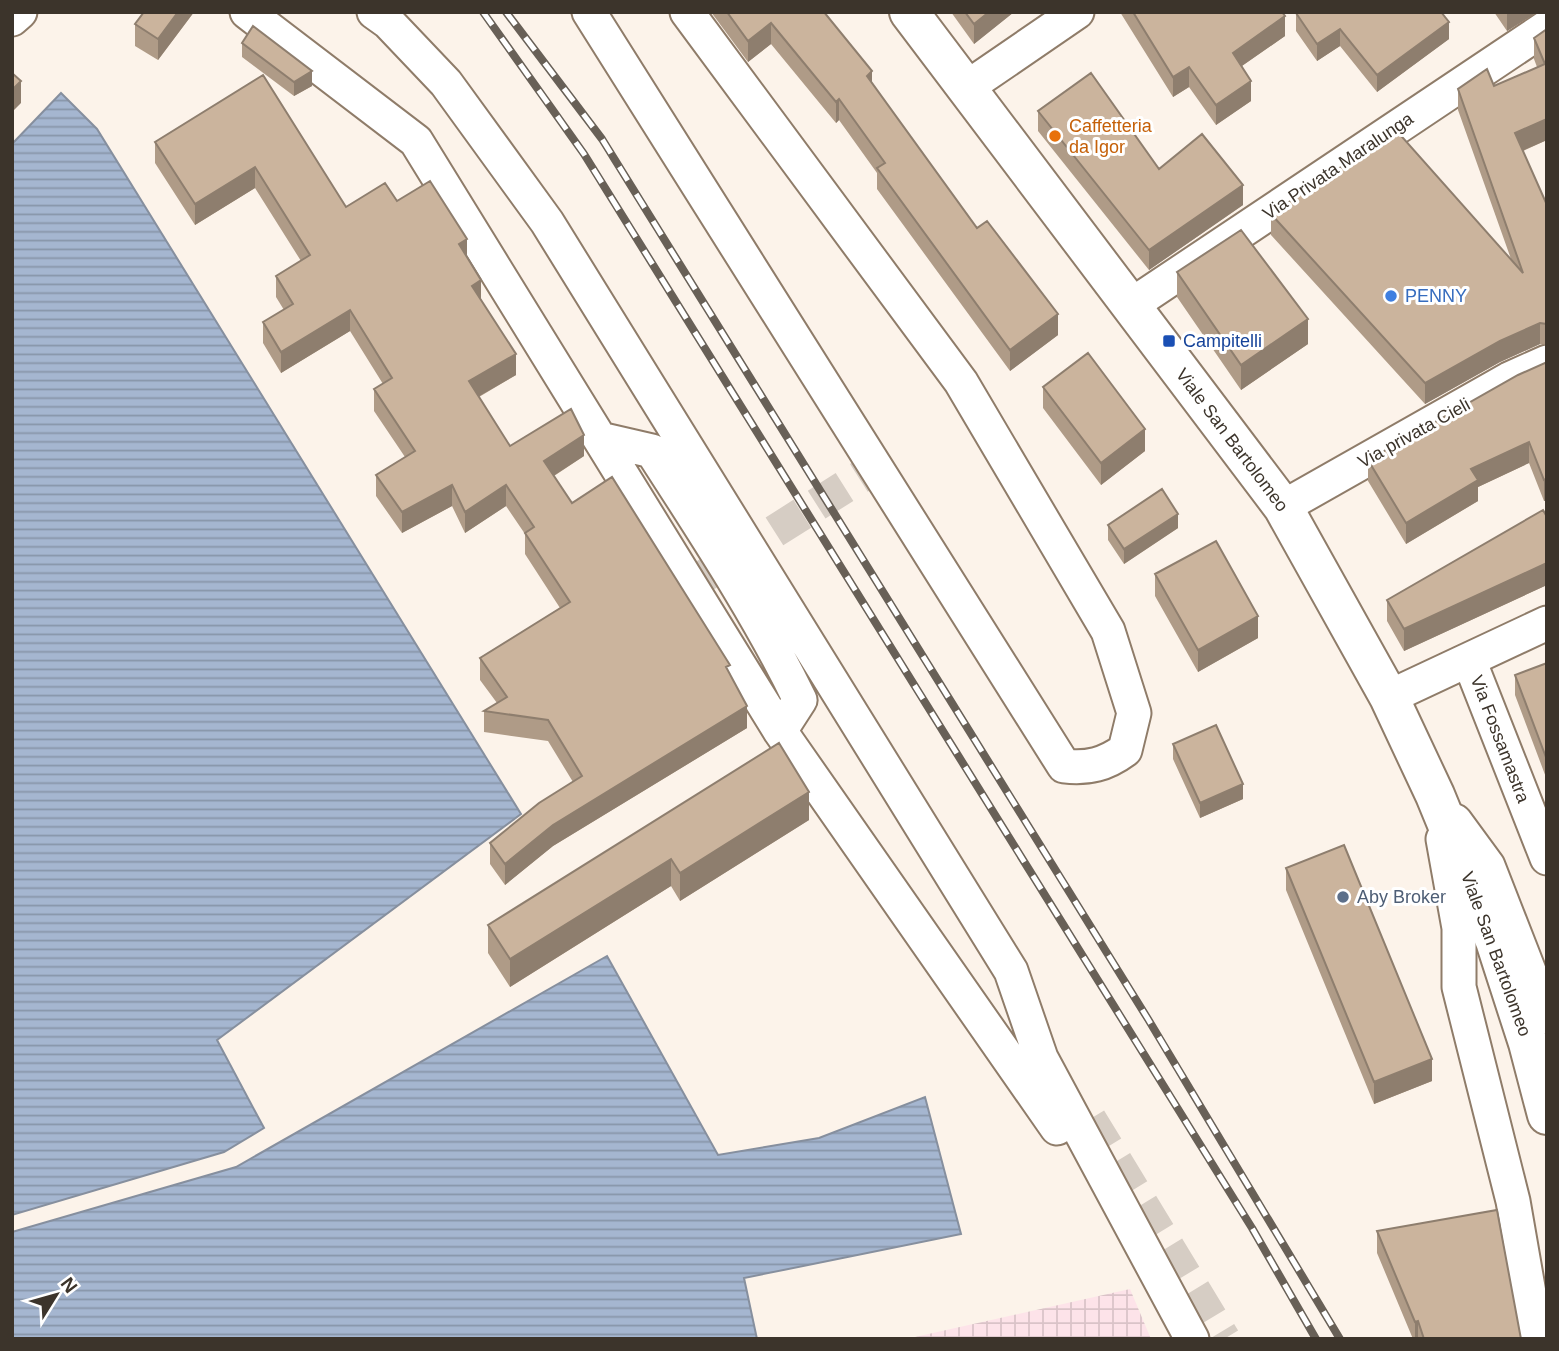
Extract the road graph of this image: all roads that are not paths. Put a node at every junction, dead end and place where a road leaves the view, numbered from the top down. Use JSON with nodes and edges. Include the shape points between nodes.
{"nodes":[{"id":1,"x":20,"y":12,"type":"edge"},
{"id":2,"x":247,"y":12,"type":"edge"},
{"id":3,"x":374,"y":12,"type":"edge"},
{"id":4,"x":589,"y":12,"type":"edge"},
{"id":5,"x":687,"y":12,"type":"edge"},
{"id":6,"x":909,"y":12,"type":"edge"},
{"id":7,"x":1077,"y":12,"type":"edge"},
{"id":8,"x":12,"y":19,"type":"edge"},
{"id":9,"x":1547,"y":27,"type":"edge"},
{"id":10,"x":966,"y":88,"type":"junction"},
{"id":11,"x":1130,"y":306,"type":"junction"},
{"id":12,"x":1547,"y":362,"type":"edge"},
{"id":13,"x":1283,"y":507,"type":"junction"},
{"id":14,"x":1547,"y":623,"type":"edge"},
{"id":15,"x":1469,"y":660,"type":"junction"},
{"id":16,"x":1389,"y":697,"type":"junction"},
{"id":17,"x":1435,"y":795,"type":"junction"},
{"id":18,"x":1547,"y":858,"type":"edge"},
{"id":19,"x":1547,"y":1017,"type":"edge"},
{"id":20,"x":1547,"y":1115,"type":"edge"},
{"id":21,"x":1144,"y":1253,"type":"junction"},
{"id":22,"x":1172,"y":1302,"type":"junction"},
{"id":23,"x":1168,"y":1339,"type":"edge"},
{"id":24,"x":1192,"y":1339,"type":"edge"},
{"id":25,"x":1537,"y":1339,"type":"edge"}],
"edges":[{"from":1,"to":8,"type":"street"},
{"from":2,"to":21,"type":"street","via":[[416,141],[780,732]]},
{"from":3,"to":21,"type":"street","via":[[446,83],[547,222],[635,361],[1011,971],[1041,1058]]},
{"from":4,"to":5,"type":"street","via":[[1064,765],[1078,768],[1107,763],[1125,750],[1134,713],[1108,631],[961,382]]},
{"from":6,"to":10,"type":"main road","name":"Viale San Bartolomeo"},
{"from":7,"to":10,"type":"street"},
{"from":9,"to":11,"type":"street","name":"Via Privata Maralunga"},
{"from":10,"to":11,"type":"main road","name":"Viale San Bartolomeo"},
{"from":11,"to":13,"type":"main road","name":"Viale San Bartolomeo"},
{"from":12,"to":13,"type":"street","name":"Via privata Cieli"},
{"from":13,"to":16,"type":"main road","name":"Viale San Bartolomeo"},
{"from":14,"to":15,"type":"street","name":"Via Fossamastra"},
{"from":15,"to":16,"type":"street","name":"Via Fossamastra"},
{"from":15,"to":18,"type":"street","name":"Via Fossamastra"},
{"from":16,"to":17,"type":"main road","name":"Viale San Bartolomeo"},
{"from":17,"to":19,"type":"street","name":"Viale San Bartolomeo","via":[[1488,866]]},
{"from":17,"to":20,"type":"main road","name":"Viale San Bartolomeo","via":[[1495,942]]},
{"from":17,"to":25,"type":"street","via":[[1459,929],[1458,987],[1513,1201]]},
{"from":21,"to":22,"type":"street"},
{"from":22,"to":23,"type":"street"},
{"from":22,"to":24,"type":"street"}]}
